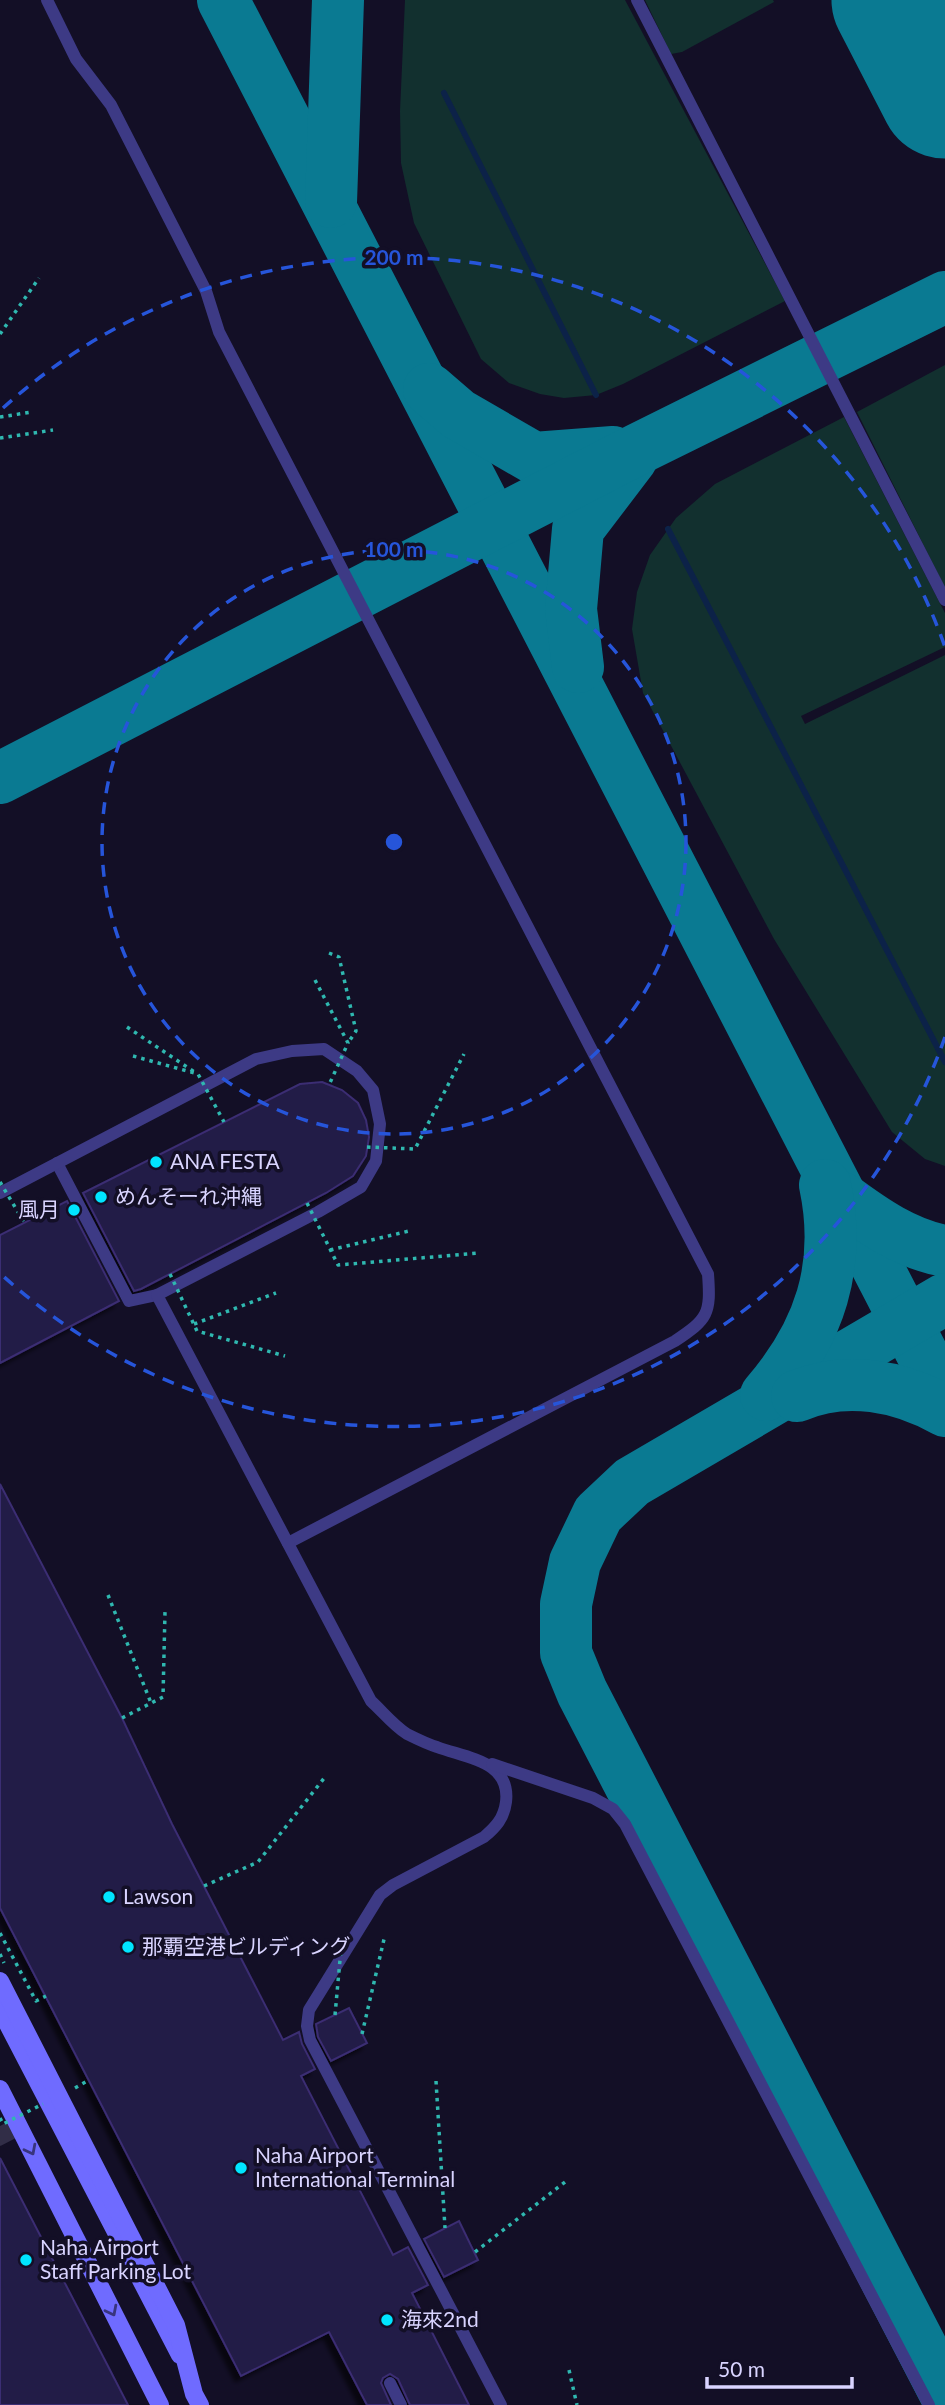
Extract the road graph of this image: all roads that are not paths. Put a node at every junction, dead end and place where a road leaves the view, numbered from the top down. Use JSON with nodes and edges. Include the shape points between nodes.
{"nodes":[{"id":1,"x":47,"y":0,"type":"edge"},
{"id":2,"x":638,"y":0,"type":"edge"},
{"id":3,"x":945,"y":600,"type":"edge"},
{"id":4,"x":57,"y":1163,"type":"junction"},
{"id":5,"x":0,"y":1193,"type":"edge"},
{"id":6,"x":157,"y":1295,"type":"junction"},
{"id":7,"x":288,"y":1543,"type":"junction"},
{"id":8,"x":484,"y":1761,"type":"junction"},
{"id":9,"x":0,"y":1981,"type":"edge"},
{"id":10,"x":0,"y":2009,"type":"edge"},
{"id":11,"x":0,"y":2089,"type":"edge"},
{"id":12,"x":390,"y":2383,"type":"dead end"},
{"id":13,"x":160,"y":2405,"type":"edge"},
{"id":14,"x":200,"y":2405,"type":"edge"},
{"id":15,"x":206,"y":2405,"type":"edge"},
{"id":16,"x":401,"y":2405,"type":"edge"},
{"id":17,"x":501,"y":2405,"type":"edge"},
{"id":18,"x":929,"y":2405,"type":"edge"}],
"edges":[{"from":1,"to":7,"type":"lane","via":[[76,59],[111,105],[206,291],[225,345],[708,1274],[710,1302],[701,1324],[675,1341]]},
{"from":2,"to":3,"type":"lane"},
{"from":4,"to":5,"type":"lane"},
{"from":4,"to":6,"type":"lane","via":[[129,1301]]},
{"from":4,"to":6,"type":"lane","via":[[256,1059],[324,1049],[357,1071],[373,1090],[380,1124],[376,1161],[361,1187]]},
{"from":6,"to":7,"type":"lane"},
{"from":7,"to":8,"type":"lane","via":[[371,1701],[405,1732]]},
{"from":8,"to":17,"type":"lane","via":[[502,1776],[507,1793],[505,1813],[495,1828],[380,1895],[309,2010],[307,2026],[310,2040]]},
{"from":8,"to":18,"type":"lane","via":[[593,1798],[613,1809],[625,1824]]},
{"from":9,"to":14,"type":"street","bridge":true,"via":[[176,2325]]},
{"from":10,"to":15,"type":"street"},
{"from":11,"to":13,"type":"street","one_way":true},
{"from":12,"to":16,"type":"lane"}]}
